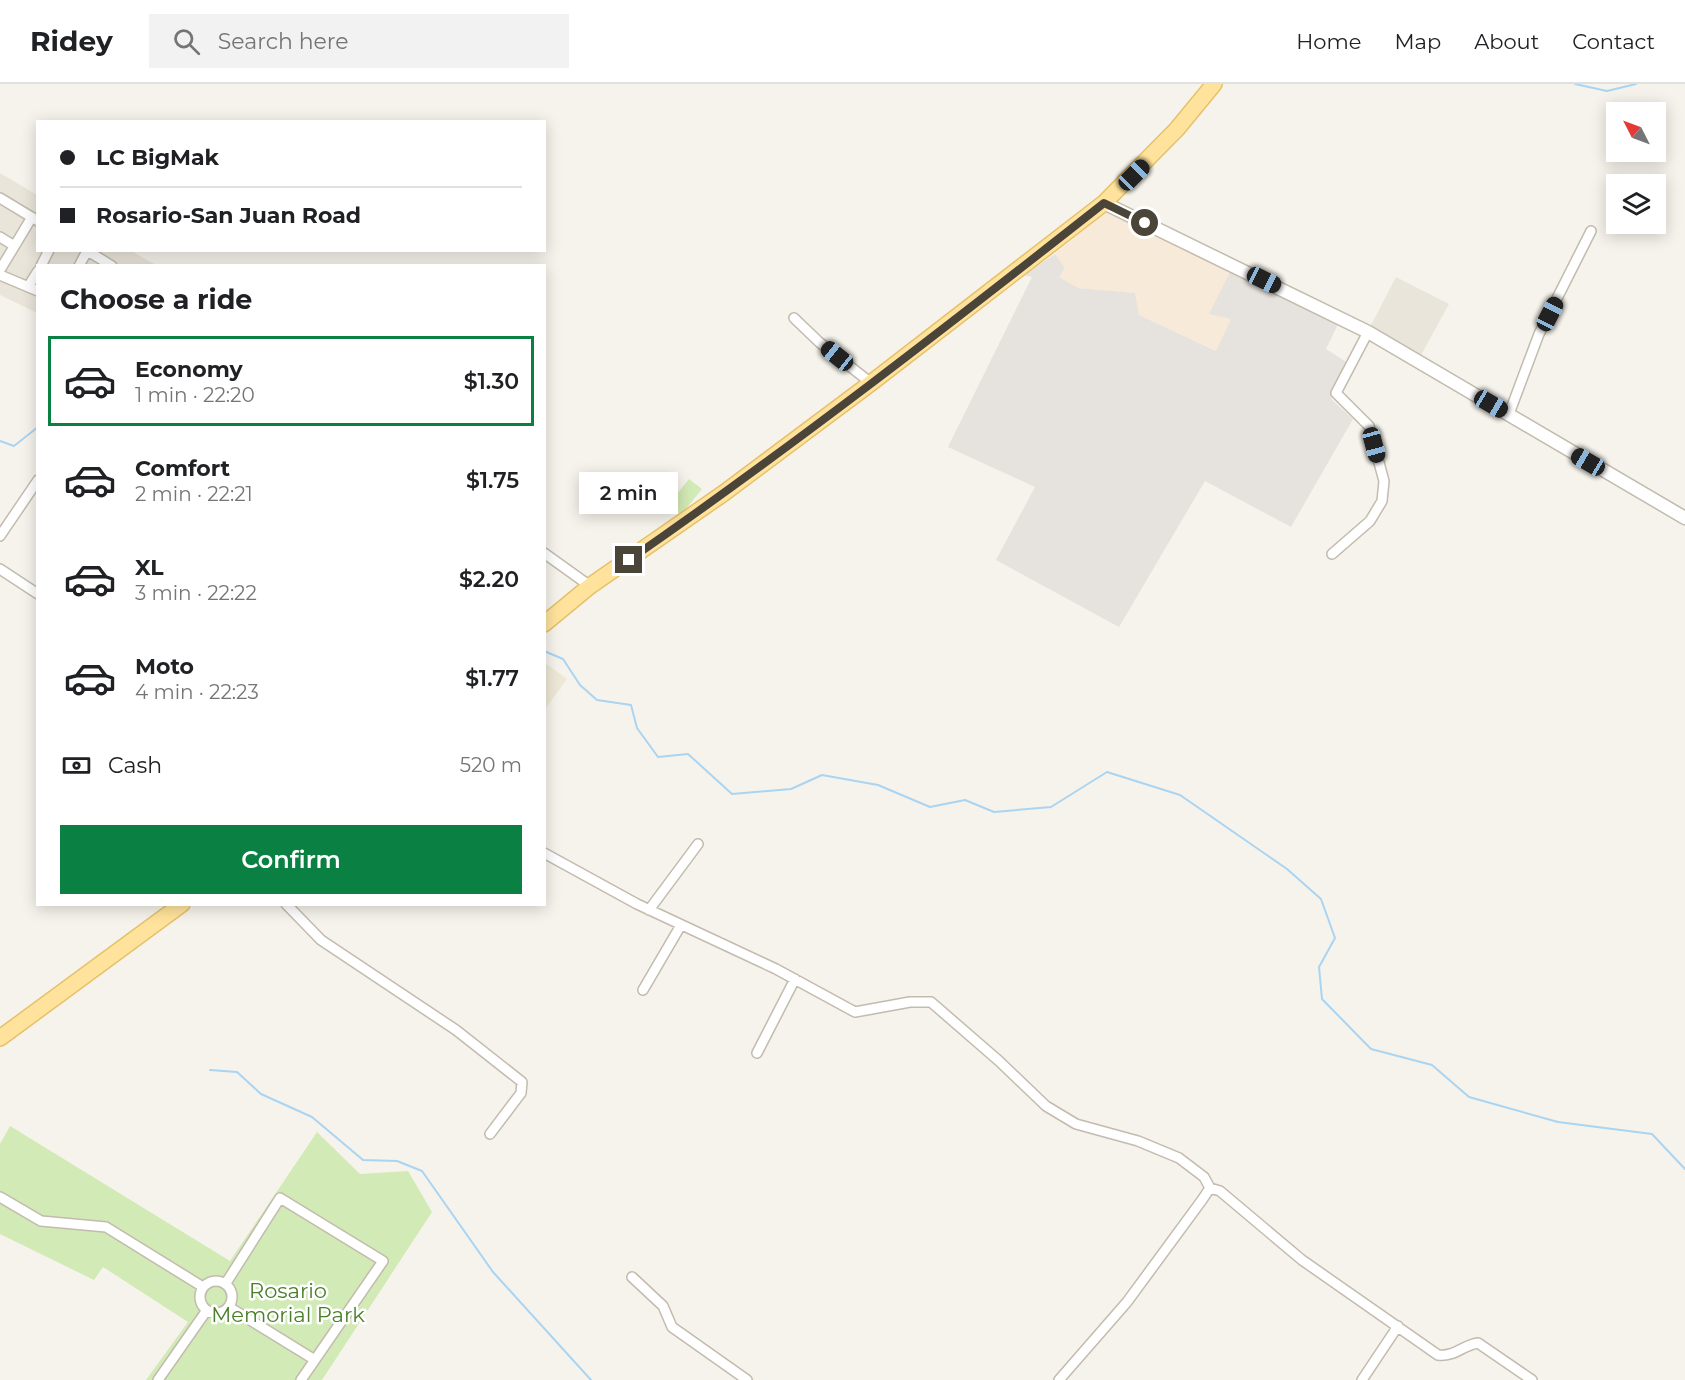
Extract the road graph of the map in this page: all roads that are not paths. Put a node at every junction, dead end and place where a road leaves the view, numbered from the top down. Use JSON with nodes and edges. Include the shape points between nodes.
{"nodes":[{"id":1,"x":1214,"y":84,"type":"edge"},
{"id":2,"x":0,"y":198,"type":"edge"},
{"id":3,"x":1104,"y":203,"type":"junction"},
{"id":4,"x":35,"y":219,"type":"edge"},
{"id":5,"x":1591,"y":231,"type":"dead end"},
{"id":6,"x":0,"y":237,"type":"edge"},
{"id":7,"x":13,"y":245,"type":"junction"},
{"id":8,"x":88,"y":252,"type":"edge"},
{"id":9,"x":109,"y":264,"type":"edge"},
{"id":10,"x":0,"y":273,"type":"edge"},
{"id":11,"x":33,"y":289,"type":"edge"},
{"id":12,"x":794,"y":318,"type":"dead end"},
{"id":13,"x":1368,"y":332,"type":"junction"},
{"id":14,"x":871,"y":383,"type":"junction"},
{"id":15,"x":1509,"y":414,"type":"junction"},
{"id":16,"x":36,"y":483,"type":"edge"},
{"id":17,"x":1685,"y":518,"type":"edge"},
{"id":18,"x":0,"y":536,"type":"edge"},
{"id":19,"x":546,"y":554,"type":"edge"},
{"id":20,"x":1332,"y":554,"type":"dead end"},
{"id":21,"x":0,"y":570,"type":"edge"},
{"id":22,"x":590,"y":586,"type":"junction"},
{"id":23,"x":36,"y":593,"type":"edge"},
{"id":24,"x":546,"y":622,"type":"edge"},
{"id":25,"x":698,"y":844,"type":"dead end"},
{"id":26,"x":546,"y":854,"type":"edge"},
{"id":27,"x":179,"y":906,"type":"edge"},
{"id":28,"x":288,"y":906,"type":"edge"},
{"id":29,"x":649,"y":910,"type":"junction"},
{"id":30,"x":681,"y":925,"type":"junction"},
{"id":31,"x":795,"y":979,"type":"junction"},
{"id":32,"x":643,"y":990,"type":"dead end"},
{"id":33,"x":0,"y":1038,"type":"edge"},
{"id":34,"x":757,"y":1053,"type":"dead end"},
{"id":35,"x":490,"y":1134,"type":"dead end"},
{"id":36,"x":1210,"y":1188,"type":"junction"},
{"id":37,"x":0,"y":1197,"type":"edge"},
{"id":38,"x":632,"y":1277,"type":"dead end"},
{"id":39,"x":226,"y":1283,"type":"junction"},
{"id":40,"x":203,"y":1287,"type":"junction"},
{"id":41,"x":229,"y":1307,"type":"junction"},
{"id":42,"x":207,"y":1310,"type":"junction"},
{"id":43,"x":1398,"y":1326,"type":"junction"},
{"id":44,"x":315,"y":1360,"type":"junction"},
{"id":45,"x":158,"y":1380,"type":"edge"},
{"id":46,"x":301,"y":1380,"type":"edge"},
{"id":47,"x":747,"y":1380,"type":"edge"},
{"id":48,"x":1059,"y":1380,"type":"edge"},
{"id":49,"x":1362,"y":1380,"type":"edge"},
{"id":50,"x":1532,"y":1380,"type":"edge"}],
"edges":[{"from":1,"to":3,"type":"main road","via":[[1164,143]]},
{"from":2,"to":4,"type":"street"},
{"from":3,"to":13,"type":"street"},
{"from":3,"to":14,"type":"main road"},
{"from":4,"to":7,"type":"street"},
{"from":5,"to":15,"type":"street","via":[[1539,334]]},
{"from":6,"to":7,"type":"street"},
{"from":7,"to":10,"type":"street"},
{"from":8,"to":9,"type":"street"},
{"from":10,"to":11,"type":"street"},
{"from":12,"to":14,"type":"street"},
{"from":13,"to":15,"type":"street"},
{"from":13,"to":20,"type":"street","via":[[1336,393],[1370,426],[1384,482],[1382,501],[1370,520]]},
{"from":14,"to":22,"type":"main road","via":[[724,493]]},
{"from":15,"to":17,"type":"street"},
{"from":16,"to":18,"type":"street"},
{"from":19,"to":22,"type":"street"},
{"from":21,"to":23,"type":"street"},
{"from":22,"to":24,"type":"main road"},
{"from":25,"to":29,"type":"street"},
{"from":26,"to":29,"type":"street"},
{"from":27,"to":33,"type":"main road"},
{"from":28,"to":35,"type":"street","via":[[321,940],[456,1030],[522,1082],[521,1093]]},
{"from":29,"to":30,"type":"street"},
{"from":30,"to":31,"type":"street"},
{"from":30,"to":32,"type":"street"},
{"from":31,"to":34,"type":"street"},
{"from":31,"to":36,"type":"street","via":[[855,1012],[931,1002],[1046,1106],[1076,1124],[1138,1140],[1179,1158],[1204,1177]]},
{"from":36,"to":43,"type":"street","via":[[1220,1191],[1302,1260]]},
{"from":36,"to":48,"type":"street","via":[[1127,1302]]},
{"from":37,"to":40,"type":"street","via":[[41,1221],[106,1227]]},
{"from":38,"to":47,"type":"street","via":[[663,1306],[672,1327]]},
{"from":39,"to":40,"type":"street","via":[[213,1281]]},
{"from":39,"to":41,"type":"street","via":[[232,1292]]},
{"from":39,"to":44,"type":"street","via":[[280,1198],[383,1261]]},
{"from":40,"to":42,"type":"street","via":[[200,1297]]},
{"from":41,"to":42,"type":"street","via":[[216,1313]]},
{"from":41,"to":44,"type":"street"},
{"from":42,"to":45,"type":"street"},
{"from":43,"to":49,"type":"street"},
{"from":43,"to":50,"type":"street","via":[[1438,1355],[1448,1356],[1468,1344],[1478,1343]]},
{"from":44,"to":46,"type":"street"}]}
